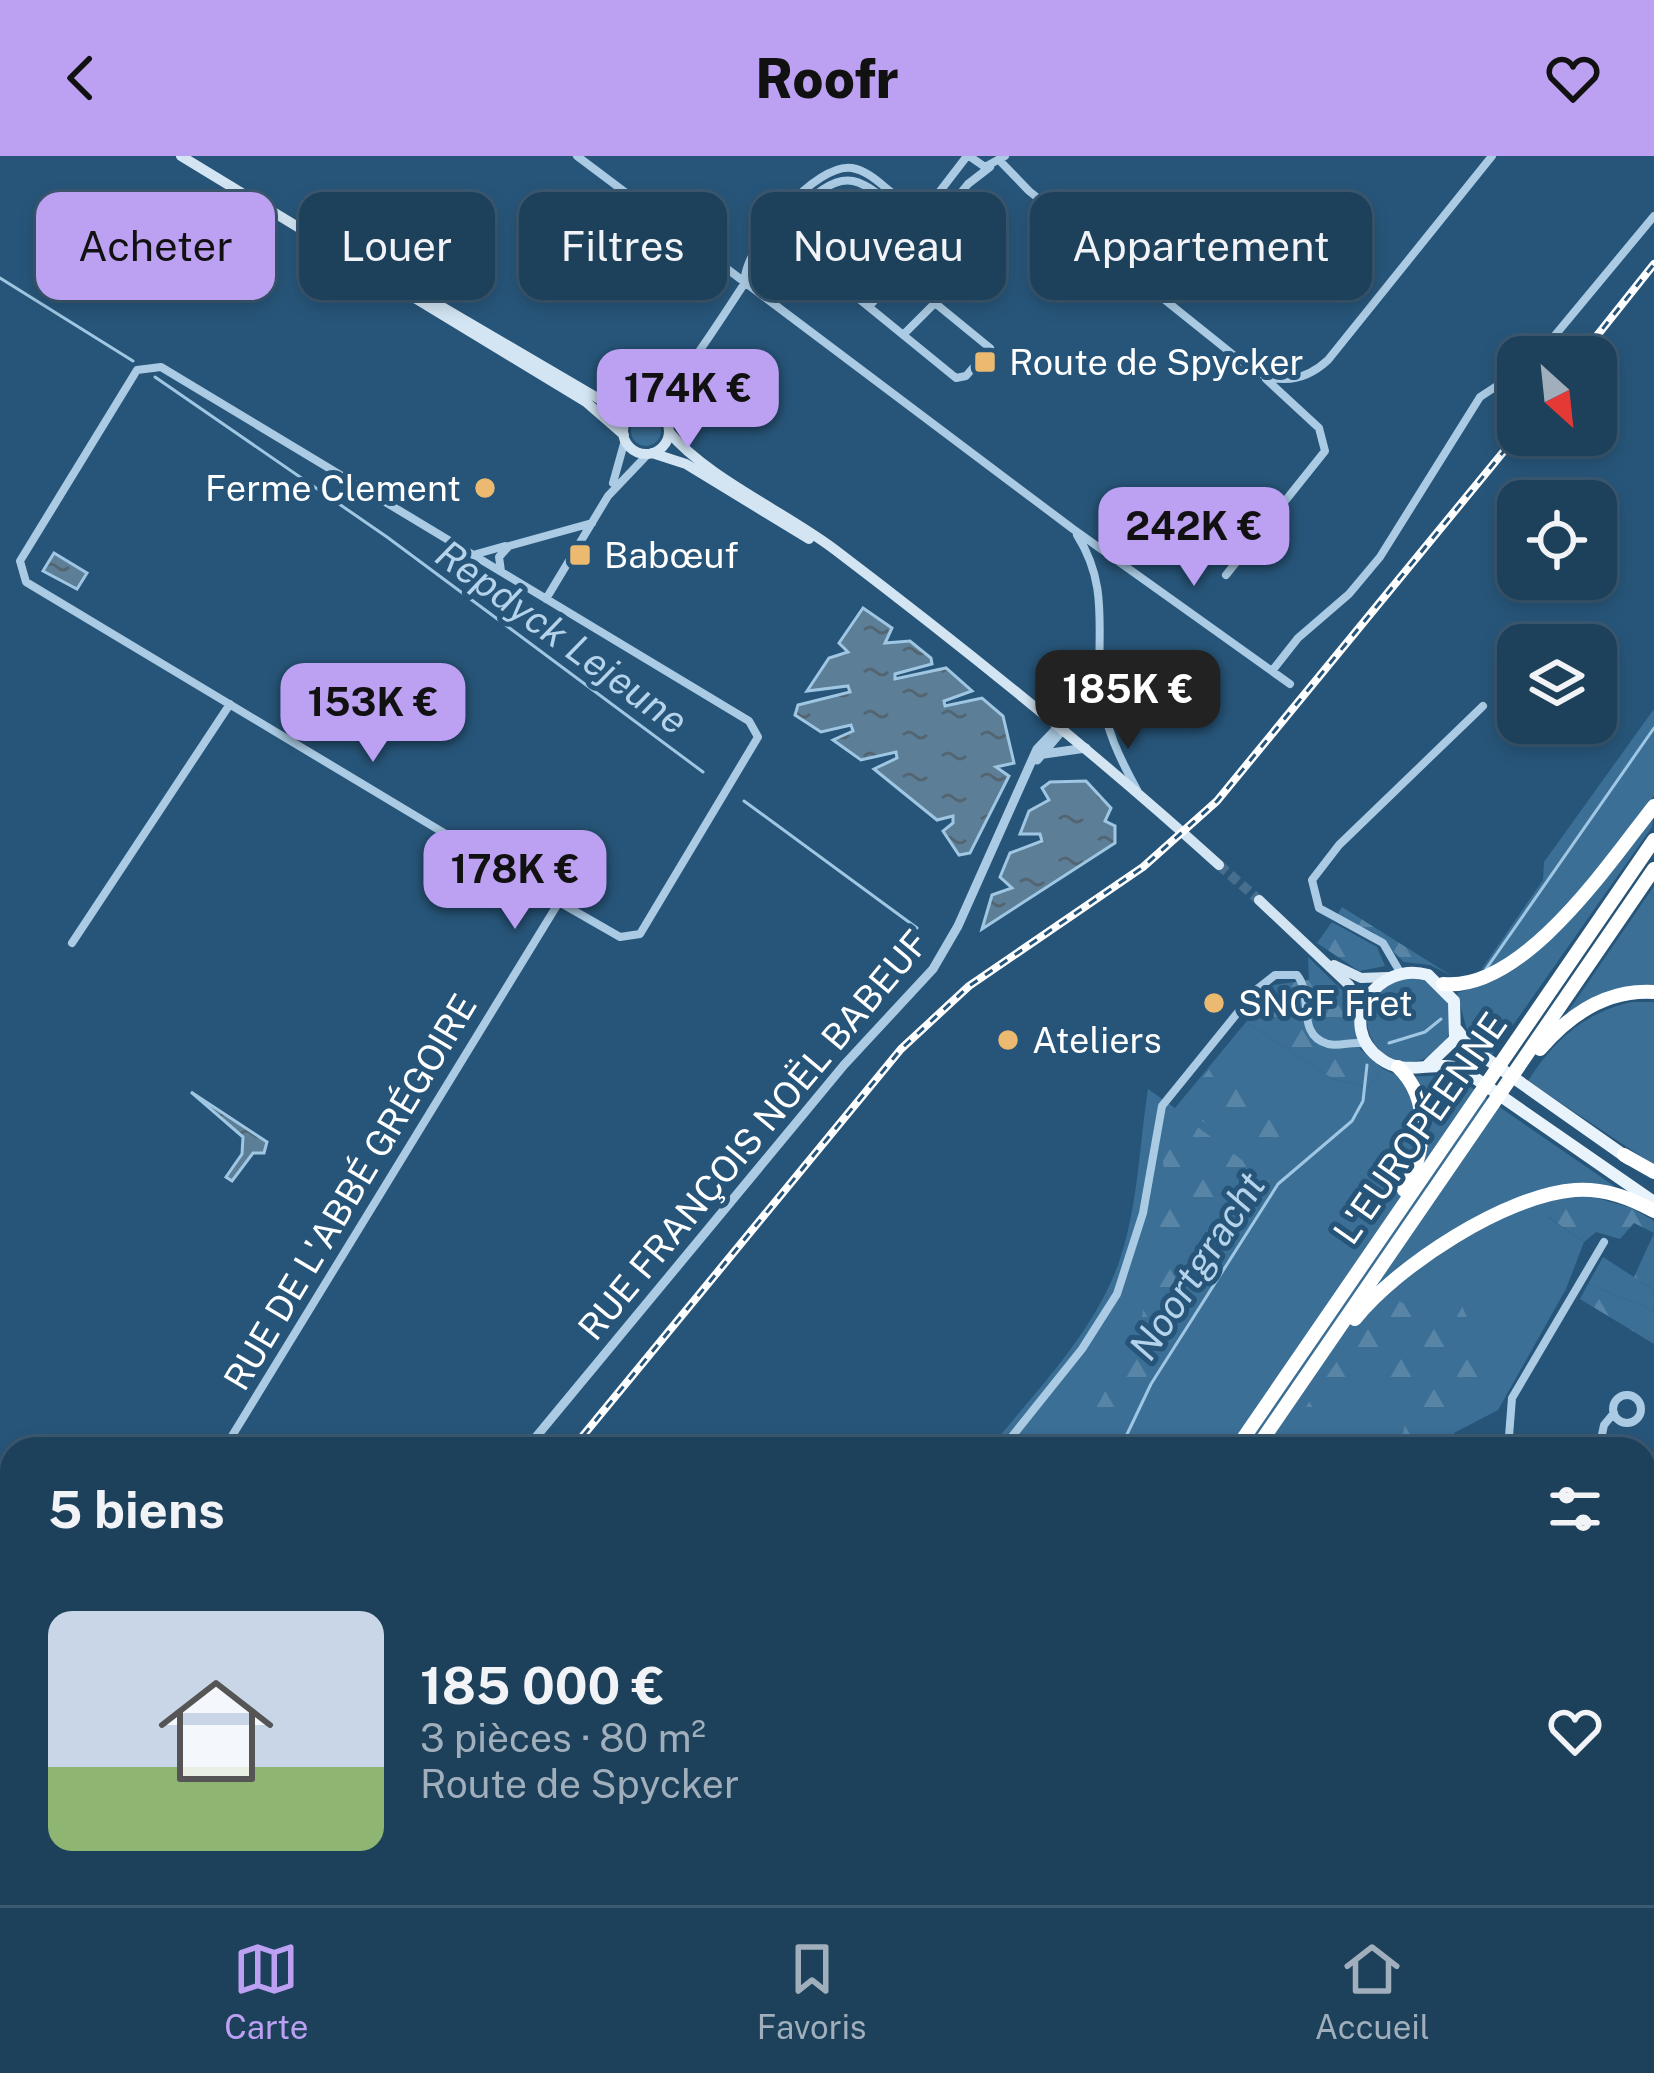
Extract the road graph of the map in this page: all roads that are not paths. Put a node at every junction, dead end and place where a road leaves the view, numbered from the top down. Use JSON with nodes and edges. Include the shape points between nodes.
{"nodes":[{"id":1,"x":181,"y":156,"type":"edge"},
{"id":2,"x":577,"y":156,"type":"edge"},
{"id":3,"x":1492,"y":156,"type":"edge"},
{"id":4,"x":969,"y":157,"type":"edge"},
{"id":5,"x":1003,"y":159,"type":"edge"},
{"id":6,"x":990,"y":167,"type":"junction"},
{"id":7,"x":968,"y":184,"type":"junction"},
{"id":8,"x":938,"y":188,"type":"junction"},
{"id":9,"x":240,"y":192,"type":"edge"},
{"id":10,"x":802,"y":192,"type":"edge"},
{"id":11,"x":816,"y":192,"type":"edge"},
{"id":12,"x":873,"y":192,"type":"edge"},
{"id":13,"x":892,"y":192,"type":"edge"},
{"id":14,"x":932,"y":192,"type":"edge"},
{"id":15,"x":935,"y":192,"type":"edge"},
{"id":16,"x":275,"y":213,"type":"edge"},
{"id":17,"x":275,"y":213,"type":"edge"},
{"id":18,"x":1654,"y":216,"type":"edge"},
{"id":19,"x":751,"y":256,"type":"edge"},
{"id":20,"x":751,"y":270,"type":"edge"},
{"id":21,"x":744,"y":278,"type":"junction"},
{"id":22,"x":860,"y":300,"type":"edge"},
{"id":23,"x":869,"y":307,"type":"junction"},
{"id":24,"x":904,"y":334,"type":"junction"},
{"id":25,"x":1554,"y":336,"type":"edge"},
{"id":26,"x":687,"y":368,"type":"junction"},
{"id":27,"x":1263,"y":376,"type":"junction"},
{"id":28,"x":1497,"y":386,"type":"edge"},
{"id":29,"x":641,"y":410,"type":"junction"},
{"id":30,"x":668,"y":426,"type":"junction"},
{"id":31,"x":625,"y":438,"type":"junction"},
{"id":32,"x":650,"y":454,"type":"junction"},
{"id":33,"x":608,"y":496,"type":"junction"},
{"id":34,"x":592,"y":523,"type":"junction"},
{"id":35,"x":1072,"y":529,"type":"junction"},
{"id":36,"x":512,"y":544,"type":"junction"},
{"id":37,"x":472,"y":555,"type":"junction"},
{"id":38,"x":501,"y":573,"type":"junction"},
{"id":39,"x":868,"y":575,"type":"junction"},
{"id":40,"x":1226,"y":575,"type":"dead end"},
{"id":41,"x":546,"y":599,"type":"junction"},
{"id":42,"x":1272,"y":671,"type":"junction"},
{"id":43,"x":1290,"y":684,"type":"dead end"},
{"id":44,"x":1032,"y":700,"type":"junction"},
{"id":45,"x":230,"y":704,"type":"junction"},
{"id":46,"x":1483,"y":706,"type":"dead end"},
{"id":47,"x":1062,"y":726,"type":"junction"},
{"id":48,"x":1041,"y":742,"type":"junction"},
{"id":49,"x":1089,"y":749,"type":"junction"},
{"id":50,"x":1040,"y":757,"type":"junction"},
{"id":51,"x":1028,"y":775,"type":"junction"},
{"id":52,"x":1138,"y":791,"type":"junction"},
{"id":53,"x":1654,"y":806,"type":"edge"},
{"id":54,"x":1654,"y":840,"type":"edge"},
{"id":55,"x":1219,"y":865,"type":"tunnel mouth"},
{"id":56,"x":1654,"y":869,"type":"edge"},
{"id":57,"x":1258,"y":900,"type":"tunnel mouth"},
{"id":58,"x":559,"y":902,"type":"junction"},
{"id":59,"x":72,"y":944,"type":"dead end"},
{"id":60,"x":1314,"y":951,"type":"junction"},
{"id":61,"x":1394,"y":974,"type":"junction"},
{"id":62,"x":1443,"y":984,"type":"junction"},
{"id":63,"x":1654,"y":992,"type":"edge"},
{"id":64,"x":1362,"y":1009,"type":"junction"},
{"id":65,"x":1361,"y":1028,"type":"junction"},
{"id":66,"x":1457,"y":1030,"type":"junction"},
{"id":67,"x":1340,"y":1044,"type":"junction"},
{"id":68,"x":1367,"y":1044,"type":"junction"},
{"id":69,"x":1527,"y":1050,"type":"junction"},
{"id":70,"x":1428,"y":1065,"type":"junction"},
{"id":71,"x":1398,"y":1067,"type":"junction"},
{"id":72,"x":1483,"y":1112,"type":"junction"},
{"id":73,"x":1624,"y":1155,"type":"joint"},
{"id":74,"x":1654,"y":1175,"type":"edge"},
{"id":75,"x":1654,"y":1207,"type":"edge"},
{"id":76,"x":1604,"y":1242,"type":"dead end"},
{"id":77,"x":1349,"y":1284,"type":"junction"},
{"id":78,"x":1299,"y":1388,"type":"junction"},
{"id":79,"x":1614,"y":1413,"type":"dead end"},
{"id":80,"x":231,"y":1437,"type":"edge"},
{"id":81,"x":536,"y":1437,"type":"edge"},
{"id":82,"x":1011,"y":1437,"type":"edge"},
{"id":83,"x":1244,"y":1437,"type":"edge"},
{"id":84,"x":1264,"y":1437,"type":"edge"},
{"id":85,"x":1509,"y":1437,"type":"edge"},
{"id":86,"x":1602,"y":1437,"type":"edge"}],
"edges":[{"from":1,"to":9,"type":"main road"},
{"from":2,"to":21,"type":"street"},
{"from":3,"to":27,"type":"street","via":[[1324,364],[1294,380]]},
{"from":4,"to":6,"type":"street"},
{"from":4,"to":7,"type":"street"},
{"from":4,"to":8,"type":"street"},
{"from":5,"to":6,"type":"street"},
{"from":5,"to":27,"type":"street","via":[[1029,190]]},
{"from":6,"to":7,"type":"street"},
{"from":7,"to":23,"type":"street"},
{"from":8,"to":14,"type":"street"},
{"from":8,"to":15,"type":"street"},
{"from":10,"to":13,"type":"street","via":[[837,168],[865,172]]},
{"from":11,"to":12,"type":"street","via":[[832,182]]},
{"from":16,"to":29,"type":"main road","via":[[613,406]]},
{"from":17,"to":31,"type":"main road","via":[[580,399]]},
{"from":18,"to":25,"type":"street"},
{"from":19,"to":21,"type":"street"},
{"from":20,"to":21,"type":"street"},
{"from":21,"to":26,"type":"street"},
{"from":21,"to":35,"type":"street"},
{"from":22,"to":23,"type":"street"},
{"from":23,"to":24,"type":"street"},
{"from":24,"to":24,"type":"street","via":[[956,378],[990,348],[935,303]]},
{"from":26,"to":29,"type":"street"},
{"from":26,"to":30,"type":"street"},
{"from":27,"to":40,"type":"street","via":[[1318,426],[1326,448]]},
{"from":28,"to":42,"type":"street","via":[[1480,397],[1376,562]]},
{"from":29,"to":30,"type":"main road"},
{"from":29,"to":31,"type":"main road","via":[[627,420]]},
{"from":30,"to":32,"type":"main road","via":[[664,445]]},
{"from":30,"to":39,"type":"main road","via":[[690,453]]},
{"from":31,"to":32,"type":"main road"},
{"from":31,"to":33,"type":"street"},
{"from":32,"to":33,"type":"street"},
{"from":32,"to":39,"type":"main road","via":[[686,464]]},
{"from":33,"to":34,"type":"street"},
{"from":34,"to":36,"type":"street"},
{"from":34,"to":41,"type":"street"},
{"from":35,"to":42,"type":"street"},
{"from":35,"to":52,"type":"street","via":[[1101,594],[1106,722]]},
{"from":36,"to":37,"type":"street"},
{"from":36,"to":38,"type":"street","via":[[500,554]]},
{"from":37,"to":38,"type":"street"},
{"from":37,"to":45,"type":"street","via":[[160,368],[142,366],[21,571],[39,593]]},
{"from":38,"to":41,"type":"street"},
{"from":39,"to":44,"type":"main road"},
{"from":41,"to":58,"type":"street","via":[[752,722],[758,737],[640,934],[620,938]]},
{"from":42,"to":43,"type":"street"},
{"from":44,"to":47,"type":"main road"},
{"from":44,"to":48,"type":"street"},
{"from":45,"to":58,"type":"street"},
{"from":45,"to":59,"type":"street"},
{"from":46,"to":61,"type":"street","via":[[1312,880],[1319,908],[1383,943]]},
{"from":47,"to":48,"type":"street","name":"RUE FRANÇOIS NOËL BABEUF"},
{"from":47,"to":49,"type":"main road"},
{"from":47,"to":50,"type":"street","name":"RUE FRANÇOIS NOËL BABEUF"},
{"from":48,"to":51,"type":"street","name":"RUE FRANÇOIS NOËL BABEUF"},
{"from":49,"to":50,"type":"street"},
{"from":49,"to":52,"type":"main road"},
{"from":50,"to":51,"type":"street","name":"RUE FRANÇOIS NOËL BABEUF"},
{"from":51,"to":81,"type":"street","name":"RUE FRANÇOIS NOËL BABEUF","via":[[933,969]]},
{"from":52,"to":55,"type":"main road"},
{"from":53,"to":62,"type":"highway","via":[[1534,946],[1491,976]]},
{"from":54,"to":69,"type":"highway","name":"L'EUROPÉENNE"},
{"from":56,"to":69,"type":"highway","name":"L'EUROPÉENNE"},
{"from":57,"to":60,"type":"main road"},
{"from":58,"to":80,"type":"street","name":"RUE DE L'ABBÉ GRÉGOIRE"},
{"from":60,"to":61,"type":"main road","via":[[1352,975]]},
{"from":60,"to":64,"type":"main road"},
{"from":61,"to":62,"type":"main road","via":[[1420,972]]},
{"from":61,"to":64,"type":"main road","via":[[1372,988]]},
{"from":62,"to":66,"type":"main road","via":[[1456,1004]]},
{"from":63,"to":69,"type":"highway","via":[[1592,1005]]},
{"from":64,"to":65,"type":"main road"},
{"from":65,"to":67,"type":"street"},
{"from":65,"to":68,"type":"main road"},
{"from":66,"to":70,"type":"main road"},
{"from":66,"to":73,"type":"main road"},
{"from":67,"to":68,"type":"street"},
{"from":67,"to":82,"type":"street","via":[[1310,1030],[1305,986],[1293,974],[1271,977],[1242,1006],[1158,1114],[1134,1250],[1109,1310]]},
{"from":68,"to":71,"type":"main road"},
{"from":69,"to":72,"type":"highway","name":"L'EUROPÉENNE"},
{"from":70,"to":71,"type":"main road"},
{"from":70,"to":75,"type":"main road","via":[[1472,1074]]},
{"from":71,"to":77,"type":"highway","via":[[1418,1099],[1419,1153]]},
{"from":72,"to":77,"type":"highway","name":"L'EUROPÉENNE"},
{"from":72,"to":78,"type":"highway","name":"L'EUROPÉENNE"},
{"from":73,"to":74,"type":"highway"},
{"from":75,"to":78,"type":"highway","via":[[1588,1190],[1517,1207],[1399,1275]]},
{"from":76,"to":85,"type":"street","via":[[1512,1398]]},
{"from":77,"to":83,"type":"highway","name":"L'EUROPÉENNE"},
{"from":78,"to":84,"type":"highway","name":"L'EUROPÉENNE"},
{"from":79,"to":86,"type":"street"}]}
